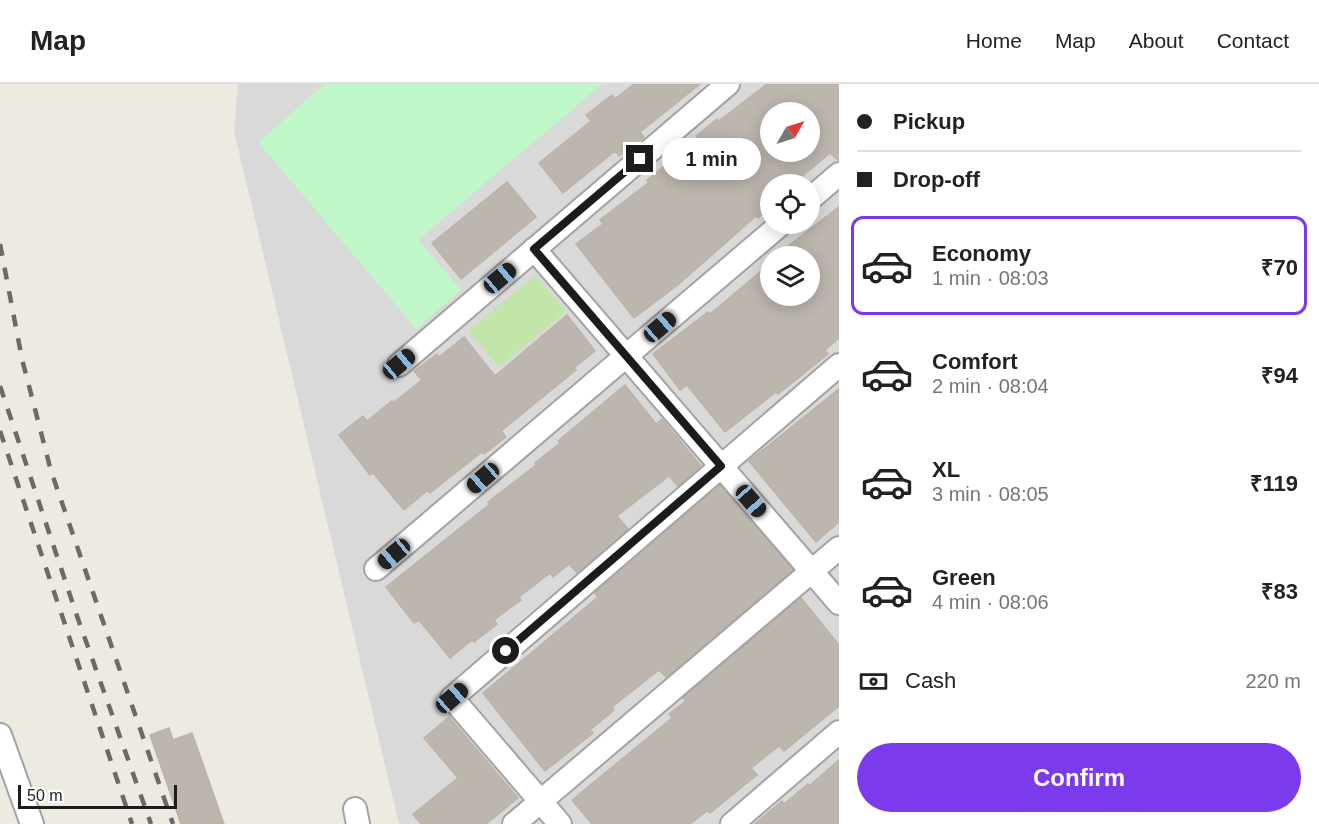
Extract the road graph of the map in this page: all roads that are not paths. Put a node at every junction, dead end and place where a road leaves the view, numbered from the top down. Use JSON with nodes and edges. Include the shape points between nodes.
{"nodes":[{"id":1,"x":728,"y":84,"type":"edge"},
{"id":2,"x":839,"y":174,"type":"edge"},
{"id":3,"x":820,"y":190,"type":"edge"},
{"id":4,"x":769,"y":234,"type":"edge"},
{"id":5,"x":534,"y":249,"type":"junction"},
{"id":6,"x":626,"y":356,"type":"junction"},
{"id":7,"x":399,"y":364,"type":"dead end"},
{"id":8,"x":839,"y":365,"type":"edge"},
{"id":9,"x":721,"y":466,"type":"junction"},
{"id":10,"x":839,"y":548,"type":"edge"},
{"id":11,"x":376,"y":569,"type":"dead end"},
{"id":12,"x":812,"y":571,"type":"junction"},
{"id":13,"x":839,"y":603,"type":"edge"},
{"id":14,"x":839,"y":732,"type":"edge"},
{"id":15,"x":0,"y":735,"type":"edge"},
{"id":16,"x":541,"y":802,"type":"junction"},
{"id":17,"x":32,"y":824,"type":"edge"},
{"id":18,"x":514,"y":824,"type":"edge"},
{"id":19,"x":560,"y":824,"type":"edge"},
{"id":20,"x":732,"y":824,"type":"edge"}],
"edges":[{"from":1,"to":5,"type":"street"},
{"from":2,"to":3,"type":"street"},
{"from":4,"to":6,"type":"street"},
{"from":5,"to":6,"type":"street"},
{"from":5,"to":7,"type":"street"},
{"from":6,"to":9,"type":"street"},
{"from":6,"to":11,"type":"street"},
{"from":8,"to":9,"type":"street"},
{"from":9,"to":12,"type":"street"},
{"from":9,"to":16,"type":"street","via":[[452,698]]},
{"from":10,"to":12,"type":"street"},
{"from":12,"to":13,"type":"street"},
{"from":12,"to":16,"type":"street"},
{"from":14,"to":20,"type":"street"},
{"from":15,"to":17,"type":"street"},
{"from":16,"to":18,"type":"street"},
{"from":16,"to":19,"type":"street"}]}
